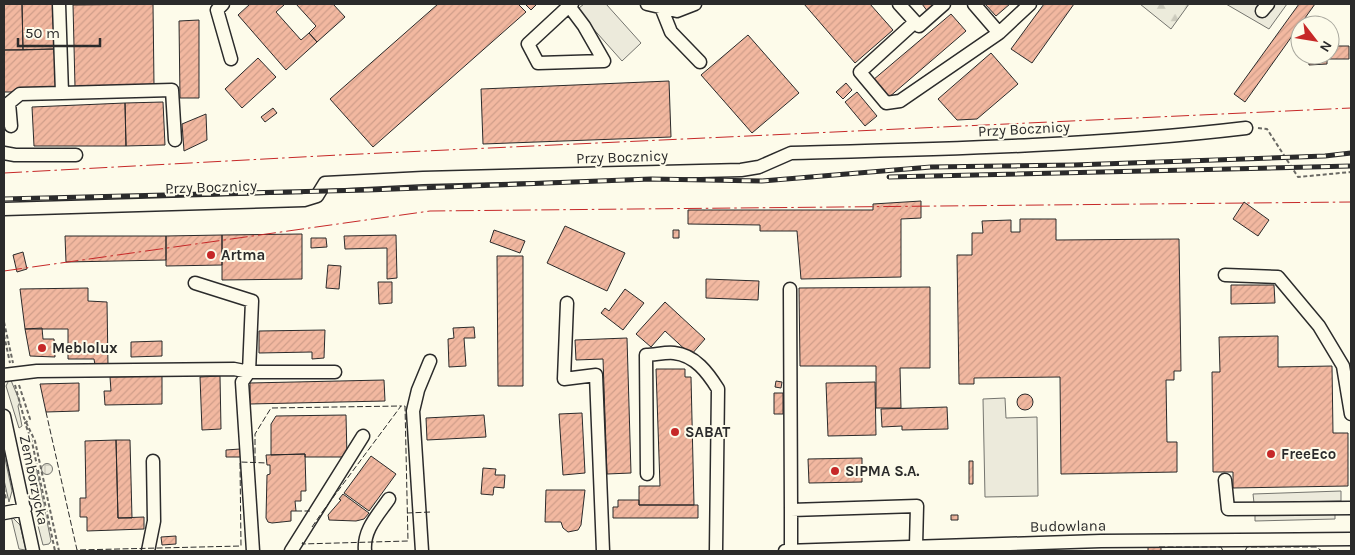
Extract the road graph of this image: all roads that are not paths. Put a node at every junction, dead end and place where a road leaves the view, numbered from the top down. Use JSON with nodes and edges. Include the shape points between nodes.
{"nodes":[{"id":1,"x":59,"y":4,"type":"edge"},
{"id":2,"x":223,"y":4,"type":"edge"},
{"id":3,"x":647,"y":4,"type":"edge"},
{"id":4,"x":696,"y":4,"type":"edge"},
{"id":5,"x":899,"y":4,"type":"edge"},
{"id":6,"x":944,"y":4,"type":"edge"},
{"id":7,"x":974,"y":4,"type":"edge"},
{"id":8,"x":1030,"y":4,"type":"edge"},
{"id":9,"x":570,"y":5,"type":"edge"},
{"id":10,"x":661,"y":7,"type":"junction"},
{"id":11,"x":916,"y":22,"type":"junction"},
{"id":12,"x":999,"y":33,"type":"junction"},
{"id":13,"x":231,"y":59,"type":"dead end"},
{"id":14,"x":700,"y":62,"type":"dead end"},
{"id":15,"x":62,"y":94,"type":"junction"},
{"id":16,"x":11,"y":126,"type":"dead end"},
{"id":17,"x":1246,"y":128,"type":"road end"},
{"id":18,"x":175,"y":140,"type":"dead end"},
{"id":19,"x":4,"y":152,"type":"edge"},
{"id":20,"x":76,"y":155,"type":"dead end"},
{"id":21,"x":4,"y":208,"type":"edge"},
{"id":22,"x":1225,"y":275,"type":"dead end"},
{"id":23,"x":195,"y":283,"type":"dead end"},
{"id":24,"x":790,"y":289,"type":"dead end"},
{"id":25,"x":567,"y":303,"type":"dead end"},
{"id":26,"x":430,"y":361,"type":"dead end"},
{"id":27,"x":249,"y":372,"type":"junction"},
{"id":28,"x":335,"y":372,"type":"dead end"},
{"id":29,"x":10,"y":373,"type":"edge"},
{"id":30,"x":1351,"y":414,"type":"edge"},
{"id":31,"x":4,"y":416,"type":"edge"},
{"id":32,"x":363,"y":436,"type":"dead end"},
{"id":33,"x":153,"y":461,"type":"dead end"},
{"id":34,"x":647,"y":474,"type":"dead end"},
{"id":35,"x":1225,"y":480,"type":"dead end"},
{"id":36,"x":389,"y":499,"type":"dead end"},
{"id":37,"x":1351,"y":508,"type":"edge"},
{"id":38,"x":25,"y":509,"type":"junction"},
{"id":39,"x":791,"y":510,"type":"junction"},
{"id":40,"x":4,"y":513,"type":"edge"},
{"id":41,"x":1351,"y":539,"type":"edge"},
{"id":42,"x":1101,"y":546,"type":"edge"},
{"id":43,"x":1061,"y":547,"type":"edge"},
{"id":44,"x":920,"y":548,"type":"edge"},
{"id":45,"x":33,"y":551,"type":"edge"},
{"id":46,"x":148,"y":551,"type":"edge"},
{"id":47,"x":252,"y":551,"type":"edge"},
{"id":48,"x":291,"y":551,"type":"edge"},
{"id":49,"x":365,"y":551,"type":"edge"},
{"id":50,"x":422,"y":551,"type":"edge"},
{"id":51,"x":603,"y":551,"type":"edge"},
{"id":52,"x":716,"y":551,"type":"edge"},
{"id":53,"x":785,"y":551,"type":"edge"},
{"id":54,"x":790,"y":551,"type":"edge"}],
"edges":[{"from":1,"to":15,"type":"street"},
{"from":2,"to":13,"type":"street","via":[[217,10]]},
{"from":3,"to":10,"type":"street"},
{"from":4,"to":10,"type":"street","via":[[677,12]]},
{"from":5,"to":11,"type":"street"},
{"from":6,"to":11,"type":"street","via":[[919,26]]},
{"from":7,"to":12,"type":"street"},
{"from":8,"to":12,"type":"street"},
{"from":9,"to":9,"type":"street","via":[[528,44],[538,63],[604,60]]},
{"from":10,"to":14,"type":"street","via":[[670,32]]},
{"from":11,"to":12,"type":"street","via":[[860,72],[886,103],[900,101]]},
{"from":15,"to":16,"type":"street","via":[[20,94],[10,103]]},
{"from":15,"to":18,"type":"street","via":[[172,90]]},
{"from":17,"to":21,"type":"street","name":"Przy Bocznicy","via":[[1052,144],[791,153],[759,167],[741,170],[325,183],[317,196],[304,200]]},
{"from":19,"to":20,"type":"street","via":[[15,155]]},
{"from":22,"to":30,"type":"street","via":[[1278,277],[1319,326],[1343,366]]},
{"from":23,"to":27,"type":"street","via":[[252,301]]},
{"from":24,"to":39,"type":"street"},
{"from":25,"to":51,"type":"street","via":[[564,379],[596,375]]},
{"from":26,"to":50,"type":"street","via":[[418,390],[414,412]]},
{"from":27,"to":28,"type":"street"},
{"from":27,"to":29,"type":"street","via":[[234,368]]},
{"from":27,"to":47,"type":"street","via":[[242,382]]},
{"from":31,"to":38,"type":"street","name":"Zemborzycka"},
{"from":32,"to":48,"type":"street"},
{"from":33,"to":46,"type":"street","via":[[154,521]]},
{"from":34,"to":52,"type":"street","via":[[646,355],[674,353],[693,360],[707,371],[718,389]]},
{"from":35,"to":37,"type":"street","via":[[1228,509]]},
{"from":36,"to":49,"type":"street","via":[[368,529]]},
{"from":38,"to":40,"type":"street"},
{"from":38,"to":45,"type":"street","name":"Zemborzycka"},
{"from":39,"to":44,"type":"street","via":[[917,506]]},
{"from":39,"to":54,"type":"street"},
{"from":41,"to":42,"type":"street","name":"Budowlana"},
{"from":42,"to":43,"type":"street","name":"Budowlana"},
{"from":43,"to":44,"type":"street","name":"Budowlana"},
{"from":44,"to":54,"type":"street","name":"Budowlana"},
{"from":53,"to":54,"type":"street","name":"Budowlana"}]}
